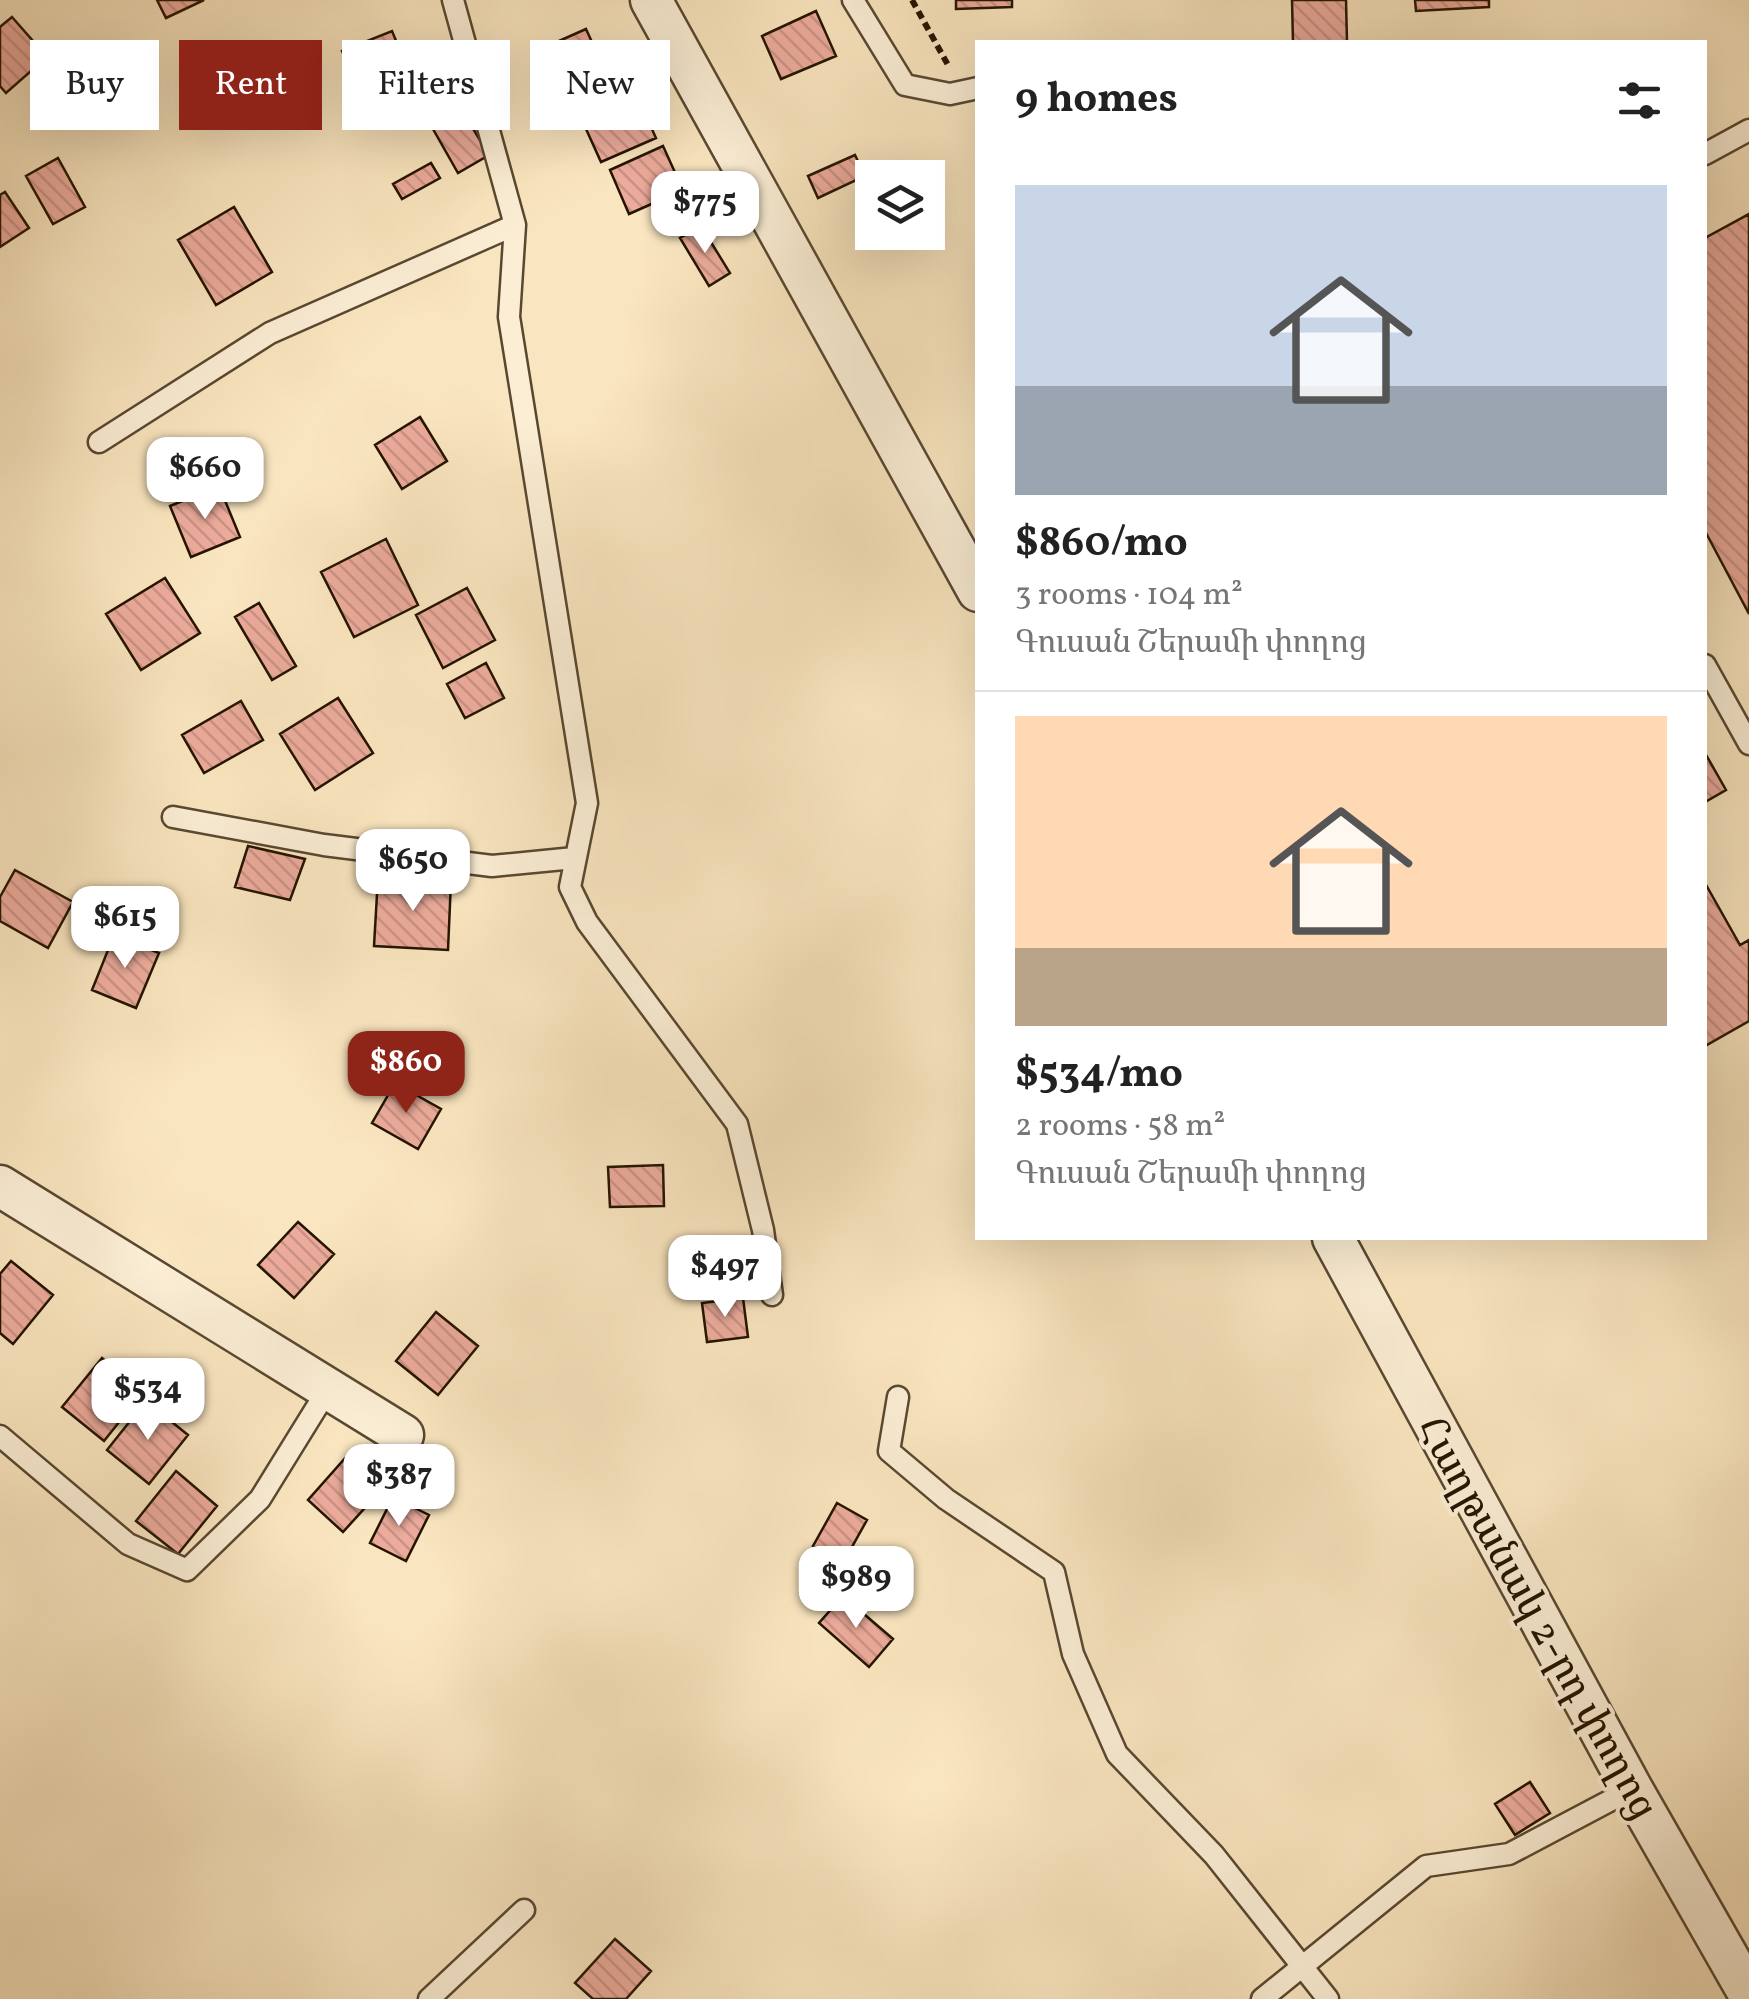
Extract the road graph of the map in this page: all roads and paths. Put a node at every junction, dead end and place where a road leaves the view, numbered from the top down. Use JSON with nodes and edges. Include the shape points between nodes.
{"nodes":[{"id":1,"x":453,"y":0,"type":"edge"},
{"id":2,"x":650,"y":0,"type":"edge"},
{"id":3,"x":853,"y":0,"type":"edge"},
{"id":4,"x":912,"y":0,"type":"edge"},
{"id":5,"x":970,"y":90,"type":"edge"},
{"id":6,"x":1749,"y":130,"type":"edge"},
{"id":7,"x":1707,"y":153,"type":"edge"},
{"id":8,"x":515,"y":225,"type":"junction"},
{"id":9,"x":98,"y":442,"type":"dead end"},
{"id":10,"x":975,"y":586,"type":"edge"},
{"id":11,"x":1707,"y":669,"type":"edge"},
{"id":12,"x":1749,"y":744,"type":"edge"},
{"id":13,"x":174,"y":817,"type":"dead end"},
{"id":14,"x":574,"y":858,"type":"junction"},
{"id":15,"x":0,"y":1186,"type":"edge"},
{"id":16,"x":1334,"y":1240,"type":"edge"},
{"id":17,"x":772,"y":1295,"type":"dead end"},
{"id":18,"x":328,"y":1389,"type":"junction"},
{"id":19,"x":898,"y":1397,"type":"dead end"},
{"id":20,"x":0,"y":1436,"type":"edge"},
{"id":21,"x":403,"y":1436,"type":"dead end"},
{"id":22,"x":1632,"y":1788,"type":"junction"},
{"id":23,"x":524,"y":1910,"type":"dead end"},
{"id":24,"x":1301,"y":1966,"type":"junction"},
{"id":25,"x":1749,"y":1994,"type":"edge"},
{"id":26,"x":430,"y":1999,"type":"edge"},
{"id":27,"x":1262,"y":1999,"type":"edge"},
{"id":28,"x":1328,"y":1999,"type":"edge"}],
"edges":[{"from":1,"to":8,"type":"lane"},
{"from":2,"to":10,"type":"street"},
{"from":3,"to":5,"type":"lane","via":[[904,85],[950,94]]},
{"from":4,"to":5,"type":"path"},
{"from":6,"to":7,"type":"lane"},
{"from":8,"to":9,"type":"lane","via":[[270,333]]},
{"from":8,"to":14,"type":"lane","via":[[509,317],[587,803]]},
{"from":11,"to":12,"type":"lane"},
{"from":13,"to":14,"type":"lane","via":[[324,846],[492,866]]},
{"from":14,"to":17,"type":"lane","via":[[570,888],[587,922],[737,1124]]},
{"from":15,"to":18,"type":"street"},
{"from":16,"to":22,"type":"street","name":"Հաղթանակ 2-րդ փողոց"},
{"from":18,"to":20,"type":"lane","via":[[260,1499],[187,1570],[128,1544]]},
{"from":18,"to":21,"type":"street"},
{"from":19,"to":24,"type":"lane","via":[[889,1451],[1054,1572],[1073,1654],[1117,1754],[1214,1855]]},
{"from":22,"to":24,"type":"lane","via":[[1509,1854],[1426,1866]]},
{"from":22,"to":25,"type":"street","name":"Հաղթանակ 2-րդ փողոց"},
{"from":23,"to":26,"type":"lane"},
{"from":24,"to":27,"type":"lane"},
{"from":24,"to":28,"type":"lane"}]}
